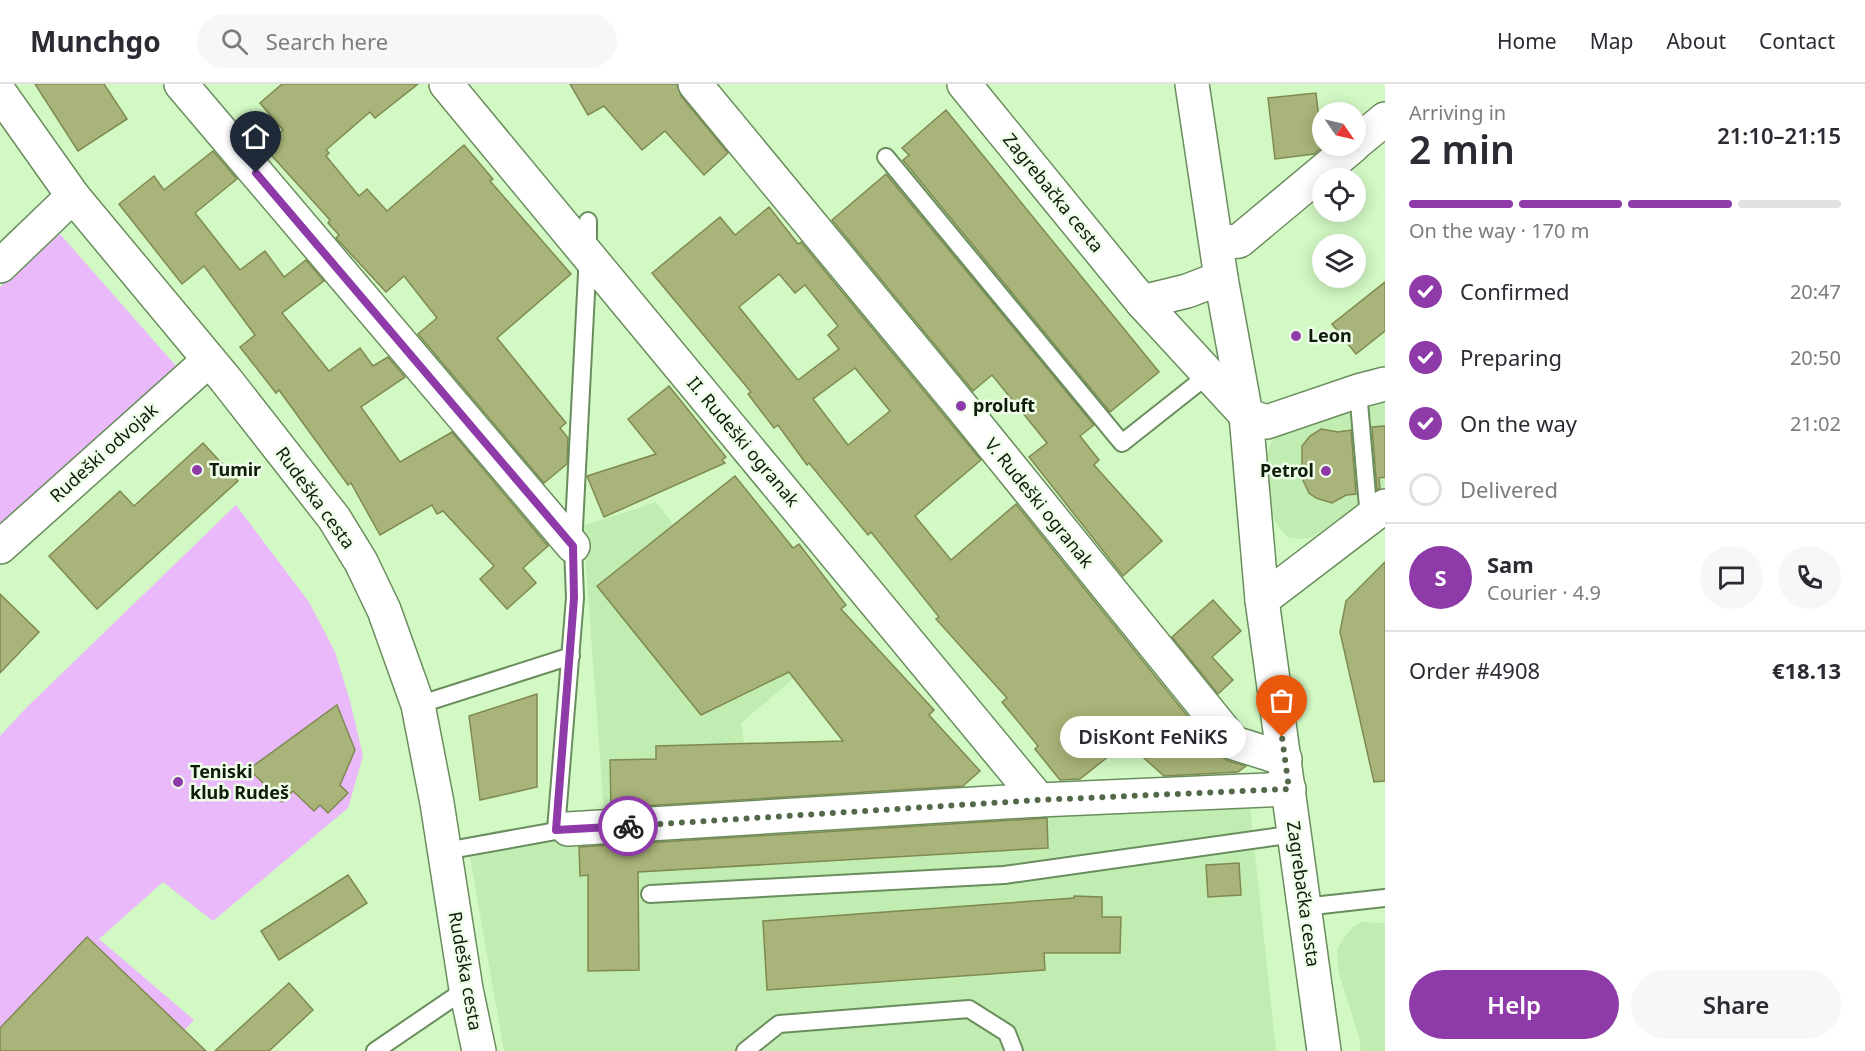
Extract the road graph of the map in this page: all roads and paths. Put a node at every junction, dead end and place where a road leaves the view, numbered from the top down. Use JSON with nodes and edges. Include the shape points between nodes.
{"nodes":[{"id":1,"x":181,"y":84,"type":"edge"},
{"id":2,"x":446,"y":84,"type":"edge"},
{"id":3,"x":695,"y":84,"type":"edge"},
{"id":4,"x":964,"y":84,"type":"edge"},
{"id":5,"x":1192,"y":84,"type":"edge"},
{"id":6,"x":0,"y":93,"type":"edge"},
{"id":7,"x":1385,"y":119,"type":"edge"},
{"id":8,"x":1366,"y":135,"type":"edge"},
{"id":9,"x":1341,"y":156,"type":"edge"},
{"id":10,"x":886,"y":157,"type":"dead end"},
{"id":11,"x":73,"y":196,"type":"junction"},
{"id":12,"x":588,"y":220,"type":"dead end"},
{"id":13,"x":1217,"y":243,"type":"junction"},
{"id":14,"x":588,"y":254,"type":"junction"},
{"id":15,"x":0,"y":266,"type":"edge"},
{"id":16,"x":1221,"y":278,"type":"junction"},
{"id":17,"x":1142,"y":302,"type":"junction"},
{"id":18,"x":209,"y":360,"type":"junction"},
{"id":19,"x":1208,"y":375,"type":"junction"},
{"id":20,"x":1372,"y":387,"type":"edge"},
{"id":21,"x":1246,"y":415,"type":"junction"},
{"id":22,"x":1377,"y":512,"type":"edge"},
{"id":23,"x":573,"y":546,"type":"junction"},
{"id":24,"x":0,"y":547,"type":"edge"},
{"id":25,"x":1262,"y":600,"type":"junction"},
{"id":26,"x":571,"y":656,"type":"junction"},
{"id":27,"x":418,"y":705,"type":"junction"},
{"id":28,"x":1287,"y":774,"type":"junction"},
{"id":29,"x":1039,"y":800,"type":"junction"},
{"id":30,"x":562,"y":830,"type":"junction"},
{"id":31,"x":1294,"y":834,"type":"junction"},
{"id":32,"x":445,"y":851,"type":"junction"},
{"id":33,"x":650,"y":894,"type":"dead end"},
{"id":34,"x":1385,"y":898,"type":"edge"},
{"id":35,"x":1304,"y":907,"type":"junction"},
{"id":36,"x":466,"y":989,"type":"junction"},
{"id":37,"x":375,"y":1051,"type":"edge"},
{"id":38,"x":479,"y":1051,"type":"edge"},
{"id":39,"x":745,"y":1051,"type":"edge"},
{"id":40,"x":1014,"y":1051,"type":"edge"},
{"id":41,"x":1324,"y":1051,"type":"edge"}],
"edges":[{"from":1,"to":23,"type":"street"},
{"from":2,"to":14,"type":"street","name":"II. Rudeški ogranak"},
{"from":3,"to":28,"type":"street","name":"V. Rudeški ogranak","via":[[1234,743]]},
{"from":4,"to":17,"type":"street","name":"Zagrebačka cesta"},
{"from":5,"to":13,"type":"street","name":"Zagrebačka cesta"},
{"from":6,"to":11,"type":"street","name":"Rudeška cesta"},
{"from":7,"to":8,"type":"street"},
{"from":9,"to":13,"type":"street","via":[[1239,242]]},
{"from":10,"to":19,"type":"lane","via":[[1122,443]]},
{"from":11,"to":15,"type":"street"},
{"from":11,"to":18,"type":"street","name":"Rudeška cesta"},
{"from":12,"to":14,"type":"lane"},
{"from":13,"to":16,"type":"street","name":"Zagrebačka cesta"},
{"from":14,"to":23,"type":"lane"},
{"from":14,"to":29,"type":"street","name":"II. Rudeški ogranak"},
{"from":16,"to":17,"type":"street"},
{"from":16,"to":21,"type":"street","name":"Zagrebačka cesta"},
{"from":17,"to":19,"type":"street","name":"Zagrebačka cesta"},
{"from":18,"to":24,"type":"street","name":"Rudeški odvojak"},
{"from":18,"to":27,"type":"street","name":"Rudeška cesta","via":[[339,527],[361,562],[384,610]]},
{"from":19,"to":21,"type":"street","name":"Zagrebačka cesta"},
{"from":20,"to":21,"type":"street","via":[[1267,422]]},
{"from":20,"to":22,"type":"lane"},
{"from":21,"to":25,"type":"street","name":"Zagrebačka cesta"},
{"from":22,"to":25,"type":"street"},
{"from":23,"to":26,"type":"lane"},
{"from":25,"to":28,"type":"street","name":"Zagrebačka cesta"},
{"from":26,"to":27,"type":"lane"},
{"from":26,"to":30,"type":"lane"},
{"from":27,"to":32,"type":"street","name":"Rudeška cesta"},
{"from":28,"to":29,"type":"street"},
{"from":28,"to":31,"type":"street","name":"Zagrebačka cesta"},
{"from":29,"to":30,"type":"street"},
{"from":30,"to":32,"type":"lane"},
{"from":31,"to":33,"type":"lane","via":[[1004,875]]},
{"from":31,"to":35,"type":"street","name":"Zagrebačka cesta"},
{"from":32,"to":36,"type":"street","name":"Rudeška cesta"},
{"from":34,"to":35,"type":"lane"},
{"from":35,"to":41,"type":"street","name":"Zagrebačka cesta"},
{"from":36,"to":37,"type":"lane"},
{"from":36,"to":38,"type":"street","name":"Rudeška cesta"},
{"from":39,"to":40,"type":"lane","via":[[779,1024],[969,1010],[1007,1033]]}]}
